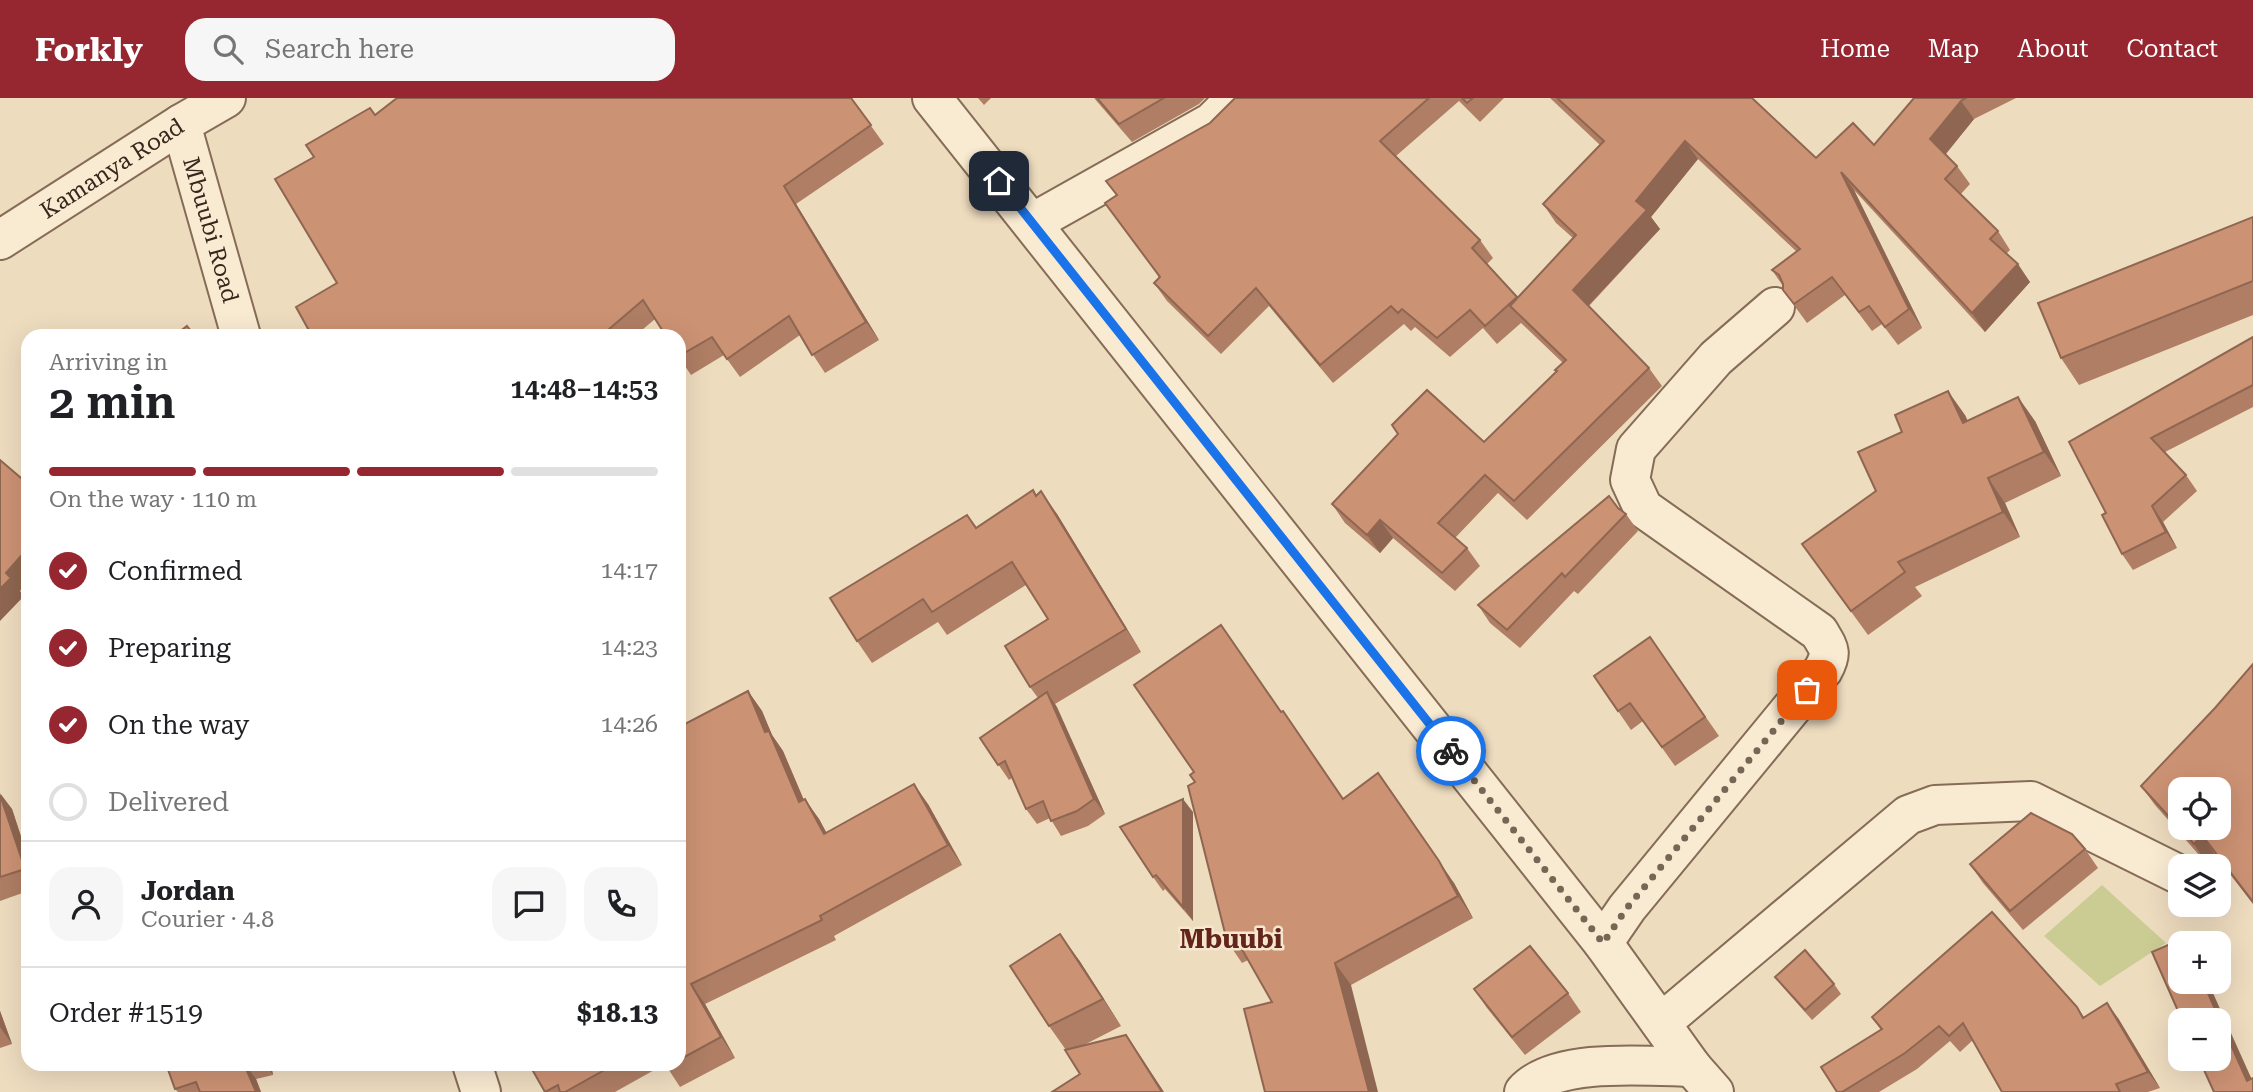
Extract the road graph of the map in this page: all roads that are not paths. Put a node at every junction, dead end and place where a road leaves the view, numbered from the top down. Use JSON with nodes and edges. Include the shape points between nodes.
{"nodes":[{"id":1,"x":226,"y":98,"type":"edge"},
{"id":2,"x":932,"y":98,"type":"edge"},
{"id":3,"x":1236,"y":98,"type":"edge"},
{"id":4,"x":181,"y":124,"type":"junction"},
{"id":5,"x":1032,"y":223,"type":"junction"},
{"id":6,"x":0,"y":240,"type":"edge"},
{"id":7,"x":1775,"y":307,"type":"dead end"},
{"id":8,"x":239,"y":329,"type":"edge"},
{"id":9,"x":2168,"y":870,"type":"edge"},
{"id":10,"x":1603,"y":943,"type":"junction"},
{"id":11,"x":1661,"y":1023,"type":"junction"},
{"id":12,"x":474,"y":1071,"type":"edge"},
{"id":13,"x":1703,"y":1079,"type":"edge"},
{"id":14,"x":481,"y":1092,"type":"edge"},
{"id":15,"x":1524,"y":1092,"type":"edge"}],
"edges":[{"from":1,"to":4,"type":"street","name":"Kamanya Road"},
{"from":2,"to":5,"type":"street"},
{"from":3,"to":5,"type":"street","via":[[1212,122]]},
{"from":4,"to":6,"type":"street","name":"Kamanya Road"},
{"from":4,"to":8,"type":"street","name":"Mbuubi Road"},
{"from":5,"to":10,"type":"street"},
{"from":7,"to":10,"type":"street","via":[[1716,358],[1636,449],[1630,481],[1643,508],[1819,632],[1830,657]]},
{"from":9,"to":11,"type":"street","via":[[2031,801],[1935,805],[1908,815]]},
{"from":10,"to":11,"type":"street"},
{"from":11,"to":13,"type":"street"},
{"from":12,"to":14,"type":"street"},
{"from":13,"to":15,"type":"street","via":[[1616,1065],[1576,1068],[1531,1084]]}]}
